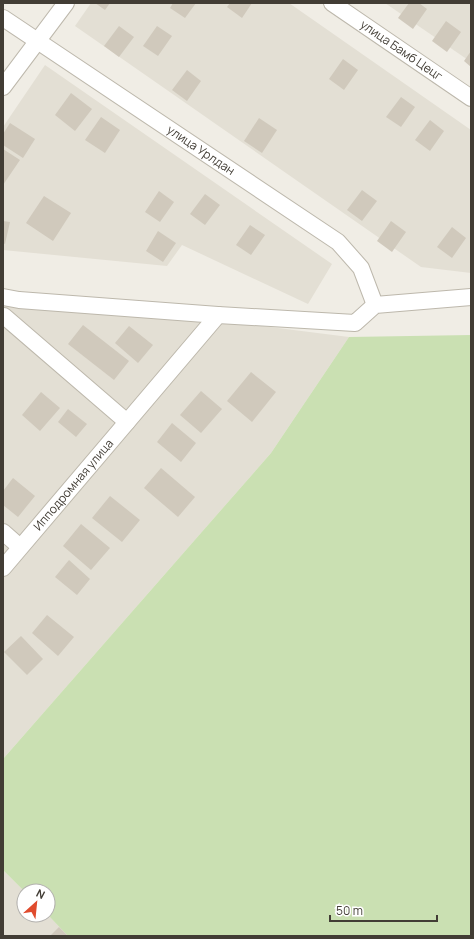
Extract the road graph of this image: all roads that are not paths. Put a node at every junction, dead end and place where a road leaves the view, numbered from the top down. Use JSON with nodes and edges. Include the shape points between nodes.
{"nodes":[{"id":1,"x":66,"y":3,"type":"edge"},
{"id":2,"x":332,"y":3,"type":"edge"},
{"id":3,"x":3,"y":18,"type":"edge"},
{"id":4,"x":38,"y":41,"type":"junction"},
{"id":5,"x":3,"y":88,"type":"edge"},
{"id":6,"x":471,"y":98,"type":"edge"},
{"id":7,"x":471,"y":296,"type":"edge"},
{"id":8,"x":11,"y":298,"type":"edge"},
{"id":9,"x":375,"y":305,"type":"junction"},
{"id":10,"x":218,"y":315,"type":"junction"},
{"id":11,"x":4,"y":317,"type":"edge"},
{"id":12,"x":127,"y":422,"type":"junction"},
{"id":13,"x":3,"y":532,"type":"edge"},
{"id":14,"x":20,"y":547,"type":"junction"},
{"id":15,"x":3,"y":568,"type":"edge"}],
"edges":[{"from":1,"to":4,"type":"street"},
{"from":2,"to":6,"type":"street","name":"улица Бамб Цецг"},
{"from":3,"to":4,"type":"street","name":"улица Урлдан"},
{"from":4,"to":5,"type":"street"},
{"from":4,"to":9,"type":"street","name":"улица Урлдан","via":[[338,242],[361,268]]},
{"from":7,"to":9,"type":"street"},
{"from":8,"to":10,"type":"street"},
{"from":8,"to":11,"type":"street"},
{"from":9,"to":10,"type":"street","via":[[355,323]]},
{"from":10,"to":12,"type":"street","name":"Ипподромная улица"},
{"from":11,"to":12,"type":"street"},
{"from":12,"to":14,"type":"street","name":"Ипподромная улица"},
{"from":13,"to":14,"type":"street"},
{"from":14,"to":15,"type":"street","name":"Ипподромная улица"}]}
